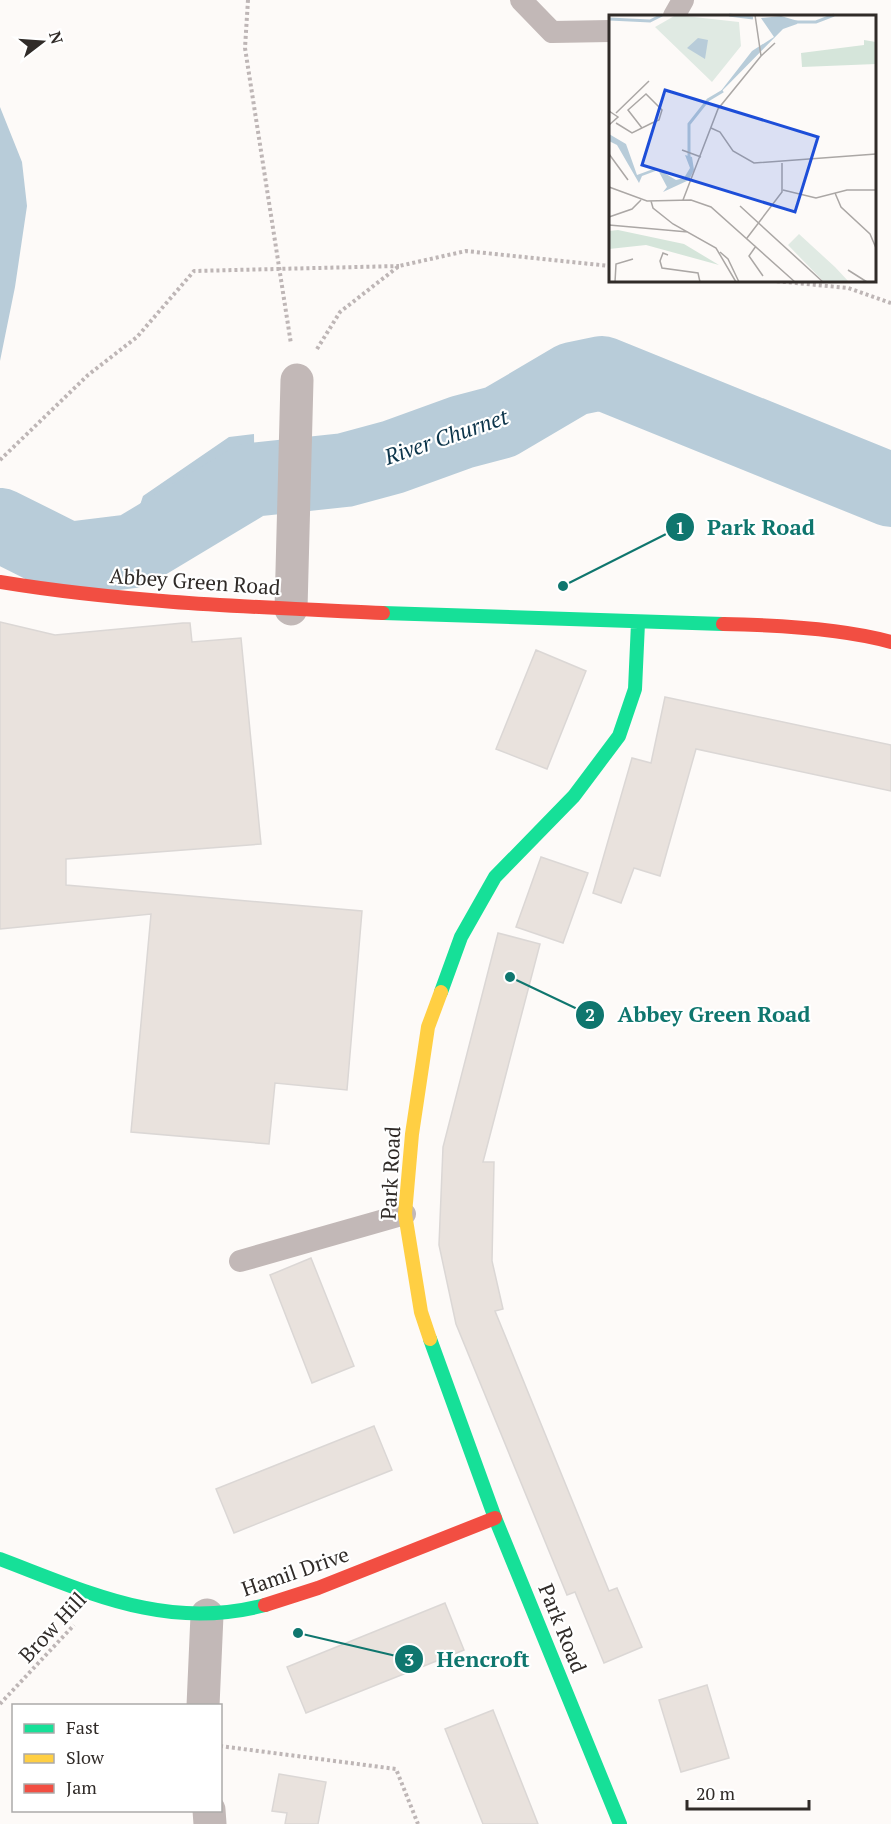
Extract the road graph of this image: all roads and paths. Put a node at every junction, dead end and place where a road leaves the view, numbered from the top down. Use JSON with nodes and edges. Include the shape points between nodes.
{"nodes":[{"id":1,"x":248,"y":0,"type":"edge"},
{"id":2,"x":521,"y":0,"type":"edge"},
{"id":3,"x":683,"y":0,"type":"edge"},
{"id":4,"x":675,"y":15,"type":"edge"},
{"id":5,"x":609,"y":31,"type":"edge"},
{"id":6,"x":399,"y":266,"type":"junction"},
{"id":7,"x":609,"y":266,"type":"edge"},
{"id":8,"x":279,"y":269,"type":"junction"},
{"id":9,"x":786,"y":282,"type":"edge"},
{"id":10,"x":891,"y":303,"type":"edge"},
{"id":11,"x":297,"y":380,"type":"junction"},
{"id":12,"x":0,"y":460,"type":"edge"},
{"id":13,"x":0,"y":582,"type":"edge"},
{"id":14,"x":291,"y":609,"type":"junction"},
{"id":15,"x":638,"y":623,"type":"junction"},
{"id":16,"x":891,"y":642,"type":"edge"},
{"id":17,"x":405,"y":1214,"type":"junction"},
{"id":18,"x":240,"y":1261,"type":"dead end"},
{"id":19,"x":495,"y":1518,"type":"junction"},
{"id":20,"x":0,"y":1559,"type":"edge"},
{"id":21,"x":101,"y":1596,"type":"junction"},
{"id":22,"x":207,"y":1615,"type":"junction"},
{"id":23,"x":0,"y":1704,"type":"edge"},
{"id":24,"x":203,"y":1704,"type":"edge"},
{"id":25,"x":222,"y":1746,"type":"edge"},
{"id":26,"x":418,"y":1824,"type":"edge"},
{"id":27,"x":620,"y":1824,"type":"edge"}],
"edges":[{"from":1,"to":8,"type":"path","via":[[245,48]]},
{"from":2,"to":5,"type":"lane","via":[[552,32]]},
{"from":3,"to":4,"type":"lane"},
{"from":6,"to":7,"type":"path","via":[[466,251]]},
{"from":6,"to":8,"type":"path"},
{"from":6,"to":11,"type":"path","via":[[340,312]]},
{"from":8,"to":11,"type":"path"},
{"from":8,"to":12,"type":"path","via":[[194,271],[137,337],[88,375]]},
{"from":9,"to":10,"type":"path","via":[[848,288]]},
{"from":11,"to":14,"type":"street"},
{"from":13,"to":14,"type":"street","name":"Abbey Green Road","via":[[65,593]]},
{"from":14,"to":15,"type":"street","name":"Abbey Green Road"},
{"from":15,"to":16,"type":"street","name":"Abbey Green Road","via":[[754,625],[866,635]]},
{"from":15,"to":17,"type":"street","name":"Park Road","via":[[634,689],[619,736],[574,796],[495,877],[461,938],[428,1027]]},
{"from":17,"to":18,"type":"lane"},
{"from":17,"to":19,"type":"street","name":"Park Road","via":[[421,1312]]},
{"from":19,"to":22,"type":"street","name":"Hamil Drive","via":[[278,1603]]},
{"from":19,"to":27,"type":"street","name":"Park Road"},
{"from":20,"to":21,"type":"street","name":"Hamil Drive"},
{"from":21,"to":22,"type":"street","name":"Hamil Drive","via":[[179,1614]]},
{"from":21,"to":23,"type":"path","name":"Brow Hill"},
{"from":22,"to":24,"type":"street"},
{"from":25,"to":26,"type":"path","via":[[396,1769]]}]}
